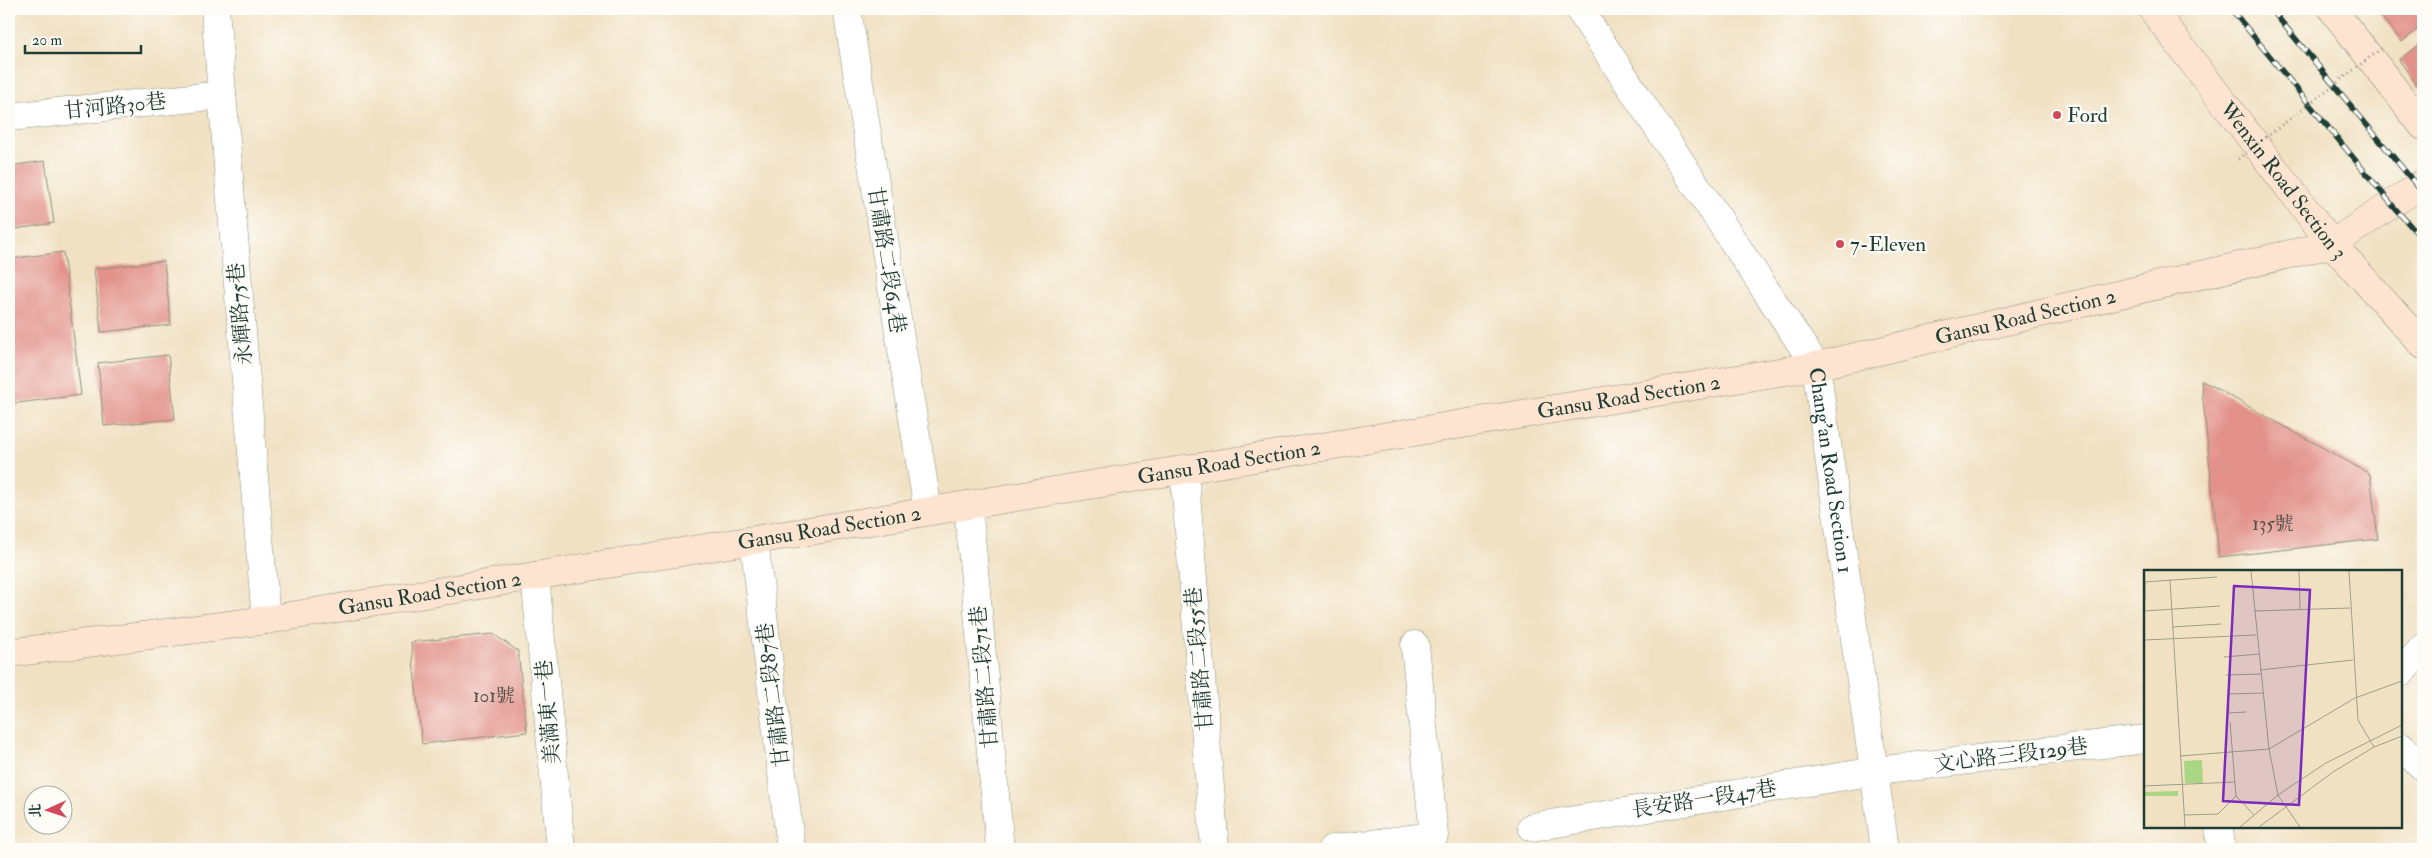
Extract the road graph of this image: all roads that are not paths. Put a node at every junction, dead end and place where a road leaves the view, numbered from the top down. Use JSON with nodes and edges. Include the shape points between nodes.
{"nodes":[{"id":1,"x":215,"y":9,"type":"edge"},
{"id":2,"x":847,"y":9,"type":"edge"},
{"id":3,"x":1579,"y":9,"type":"edge"},
{"id":4,"x":2152,"y":9,"type":"edge"},
{"id":5,"x":2332,"y":9,"type":"edge"},
{"id":6,"x":222,"y":95,"type":"junction"},
{"id":7,"x":9,"y":116,"type":"edge"},
{"id":8,"x":2423,"y":126,"type":"edge"},
{"id":9,"x":2423,"y":184,"type":"edge"},
{"id":10,"x":2332,"y":244,"type":"junction"},
{"id":11,"x":2423,"y":346,"type":"edge"},
{"id":12,"x":1816,"y":366,"type":"junction"},
{"id":13,"x":1184,"y":469,"type":"junction"},
{"id":14,"x":968,"y":505,"type":"junction"},
{"id":15,"x":928,"y":511,"type":"junction"},
{"id":16,"x":754,"y":540,"type":"junction"},
{"id":17,"x":536,"y":576,"type":"junction"},
{"id":18,"x":266,"y":620,"type":"junction"},
{"id":19,"x":1415,"y":645,"type":"dead end"},
{"id":20,"x":2423,"y":648,"type":"edge"},
{"id":21,"x":9,"y":653,"type":"edge"},
{"id":22,"x":2402,"y":671,"type":"edge"},
{"id":23,"x":2144,"y":739,"type":"edge"},
{"id":24,"x":2402,"y":747,"type":"edge"},
{"id":25,"x":2423,"y":767,"type":"edge"},
{"id":26,"x":1876,"y":771,"type":"junction"},
{"id":27,"x":1532,"y":827,"type":"dead end"},
{"id":28,"x":2219,"y":828,"type":"edge"},
{"id":29,"x":561,"y":849,"type":"edge"},
{"id":30,"x":791,"y":849,"type":"edge"},
{"id":31,"x":1000,"y":849,"type":"edge"},
{"id":32,"x":1215,"y":849,"type":"edge"},
{"id":33,"x":1332,"y":849,"type":"edge"},
{"id":34,"x":1885,"y":849,"type":"edge"},
{"id":35,"x":2221,"y":849,"type":"edge"}],
"edges":[{"from":1,"to":6,"type":"street","name":"永輝路75巷"},
{"from":2,"to":15,"type":"street","name":"甘肅路二段64巷"},
{"from":3,"to":12,"type":"street","name":"Chang’an Road Section 1"},
{"from":4,"to":10,"type":"street","name":"Wenxin Road Section 3"},
{"from":5,"to":8,"type":"street"},
{"from":6,"to":7,"type":"street","name":"甘河路30巷"},
{"from":6,"to":18,"type":"street","name":"永輝路75巷"},
{"from":9,"to":10,"type":"street","name":"Gansu Road Section 2"},
{"from":10,"to":11,"type":"street","name":"Wenxin Road Section 3"},
{"from":10,"to":12,"type":"street","name":"Gansu Road Section 2"},
{"from":12,"to":13,"type":"street","name":"Gansu Road Section 2"},
{"from":12,"to":26,"type":"street","name":"Chang’an Road Section 1"},
{"from":13,"to":14,"type":"street","name":"Gansu Road Section 2"},
{"from":13,"to":32,"type":"street","name":"甘肅路二段55巷"},
{"from":14,"to":15,"type":"street","name":"Gansu Road Section 2"},
{"from":14,"to":31,"type":"street","name":"甘肅路二段71巷"},
{"from":15,"to":16,"type":"street","name":"Gansu Road Section 2"},
{"from":16,"to":17,"type":"street","name":"Gansu Road Section 2"},
{"from":16,"to":30,"type":"street","name":"甘肅路二段87巷"},
{"from":17,"to":18,"type":"street","name":"Gansu Road Section 2"},
{"from":17,"to":29,"type":"street","name":"美滿東一巷"},
{"from":18,"to":21,"type":"street","name":"Gansu Road Section 2"},
{"from":19,"to":33,"type":"street","via":[[1434,836]]},
{"from":20,"to":22,"type":"street"},
{"from":23,"to":26,"type":"street","name":"文心路三段129巷"},
{"from":24,"to":25,"type":"street"},
{"from":26,"to":27,"type":"street","name":"長安路一段47巷"},
{"from":26,"to":34,"type":"street","name":"Chang’an Road Section 1"},
{"from":28,"to":35,"type":"street"}]}
